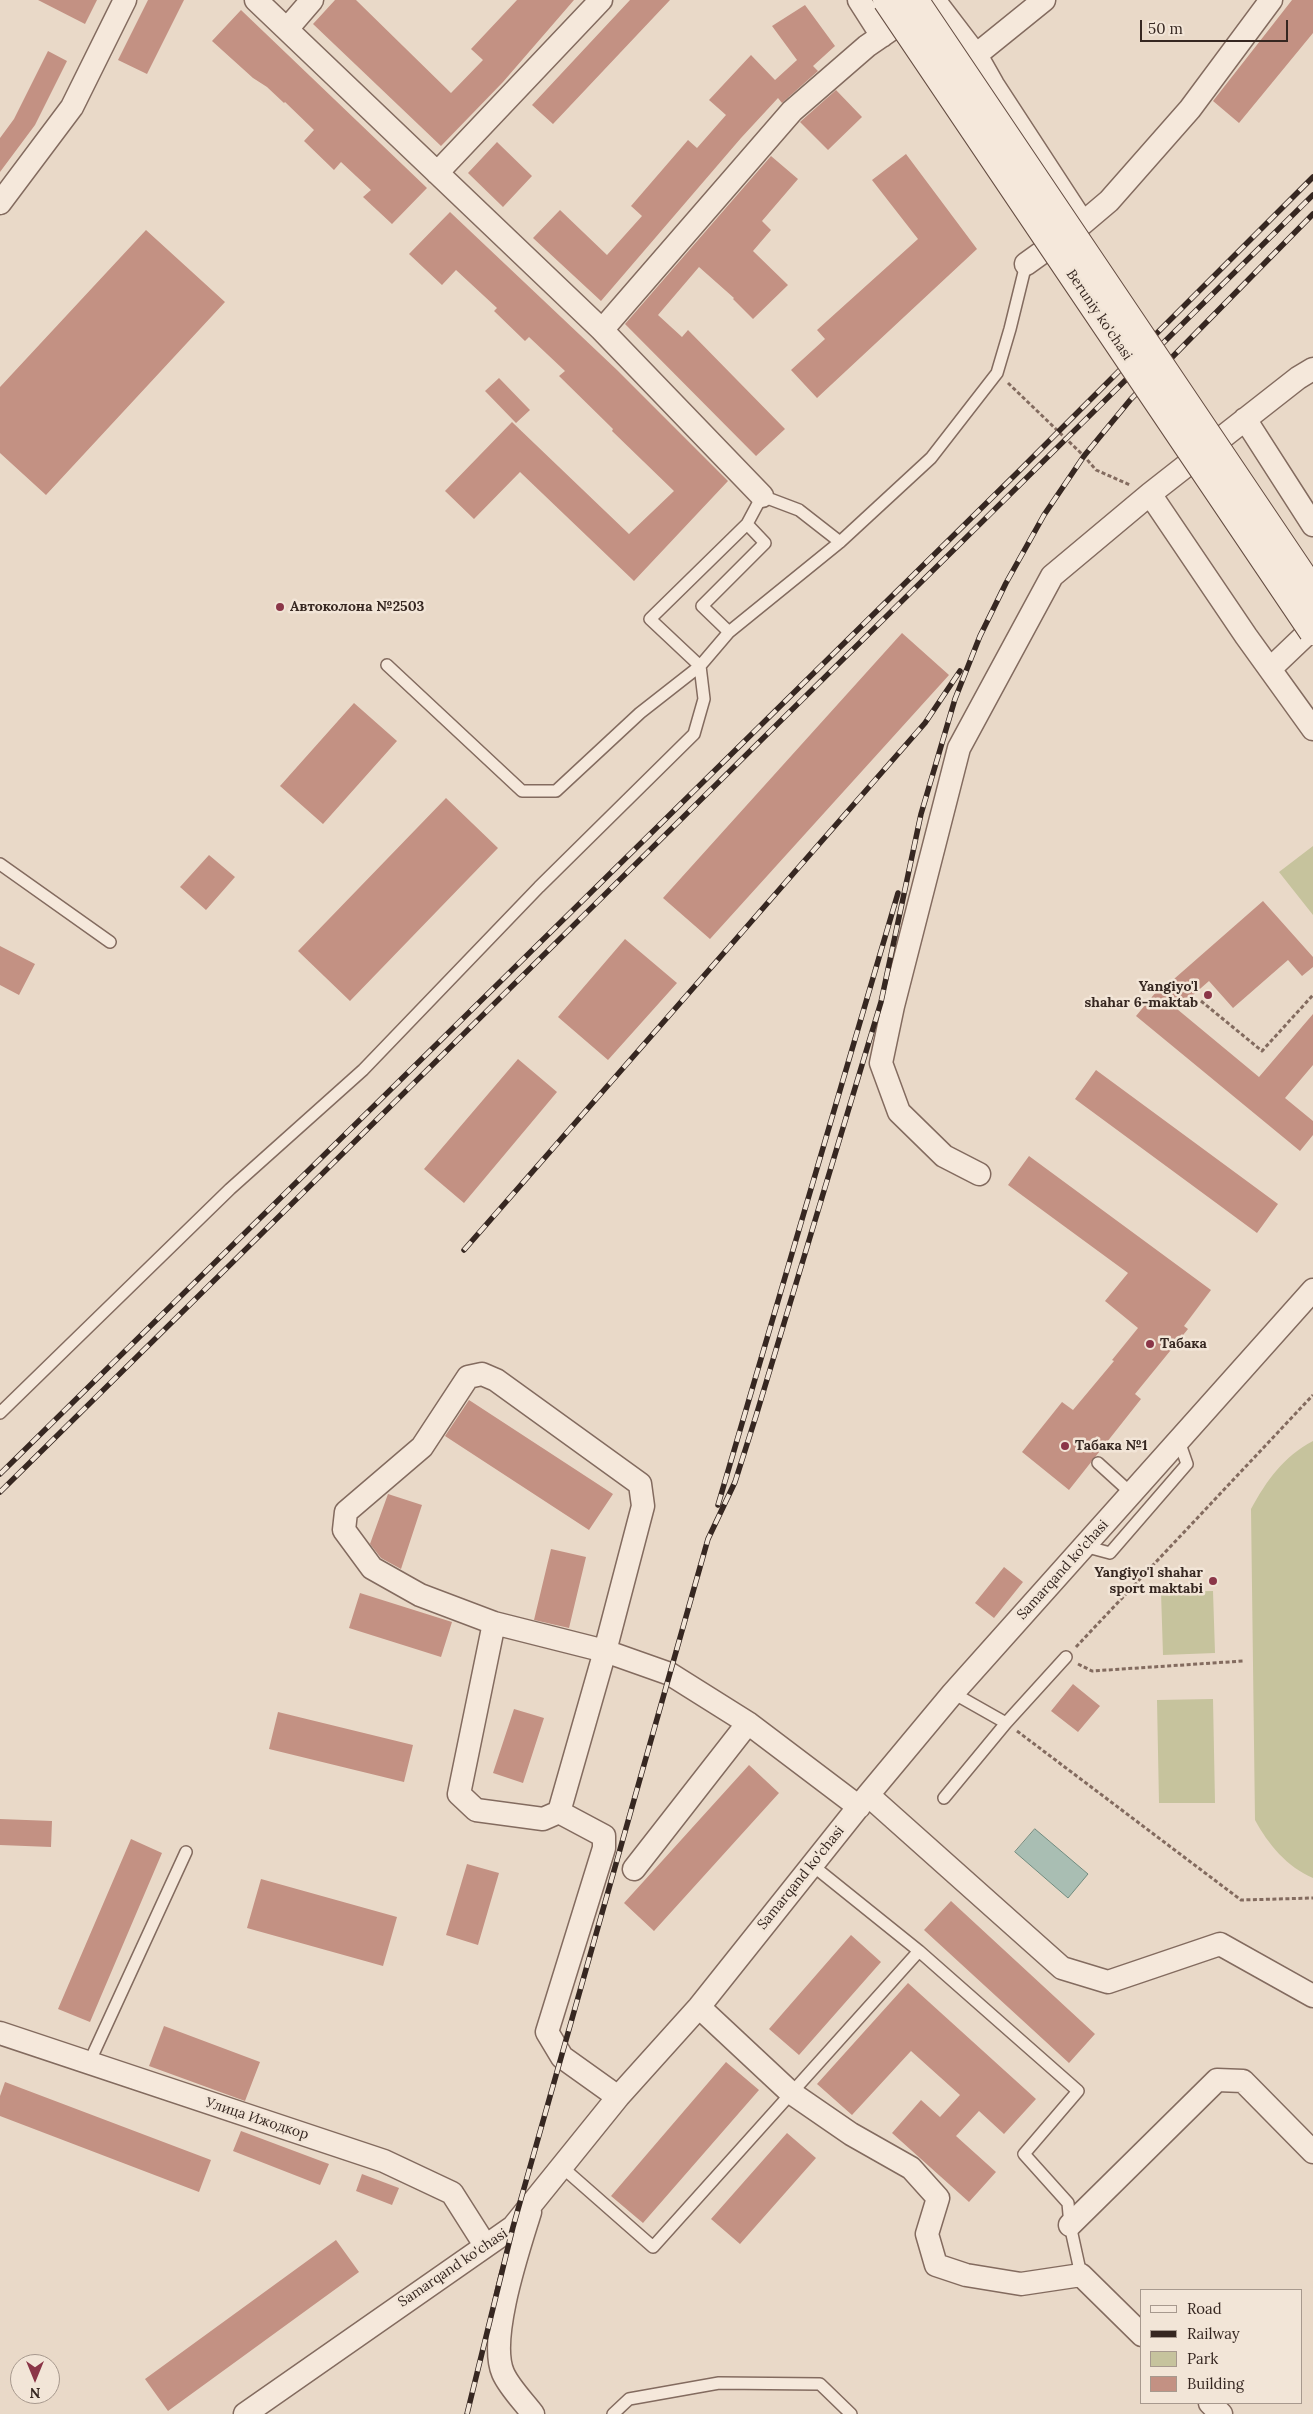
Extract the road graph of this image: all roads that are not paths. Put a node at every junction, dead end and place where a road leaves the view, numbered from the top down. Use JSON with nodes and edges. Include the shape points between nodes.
{"nodes":[{"id":1,"x":126,"y":0,"type":"edge"},
{"id":2,"x":256,"y":0,"type":"edge"},
{"id":3,"x":312,"y":0,"type":"edge"},
{"id":4,"x":601,"y":0,"type":"edge"},
{"id":5,"x":859,"y":0,"type":"edge"},
{"id":6,"x":887,"y":0,"type":"edge"},
{"id":7,"x":914,"y":0,"type":"edge"},
{"id":8,"x":1044,"y":0,"type":"edge"},
{"id":9,"x":1271,"y":0,"type":"edge"},
{"id":10,"x":287,"y":29,"type":"junction"},
{"id":11,"x":882,"y":36,"type":"junction"},
{"id":12,"x":976,"y":54,"type":"junction"},
{"id":13,"x":437,"y":172,"type":"junction"},
{"id":14,"x":0,"y":203,"type":"edge"},
{"id":15,"x":1083,"y":223,"type":"junction"},
{"id":16,"x":1026,"y":264,"type":"joint"},
{"id":17,"x":602,"y":330,"type":"junction"},
{"id":18,"x":1313,"y":369,"type":"edge"},
{"id":19,"x":1245,"y":419,"type":"junction"},
{"id":20,"x":1150,"y":494,"type":"junction"},
{"id":21,"x":762,"y":496,"type":"junction"},
{"id":22,"x":747,"y":524,"type":"junction"},
{"id":23,"x":1313,"y":524,"type":"edge"},
{"id":24,"x":840,"y":542,"type":"junction"},
{"id":25,"x":1313,"y":592,"type":"edge"},
{"id":26,"x":1313,"y":629,"type":"edge"},
{"id":27,"x":730,"y":632,"type":"junction"},
{"id":28,"x":387,"y":664,"type":"dead end"},
{"id":29,"x":700,"y":666,"type":"junction"},
{"id":30,"x":1270,"y":669,"type":"junction"},
{"id":31,"x":1313,"y":728,"type":"edge"},
{"id":32,"x":0,"y":864,"type":"edge"},
{"id":33,"x":110,"y":942,"type":"dead end"},
{"id":34,"x":979,"y":1174,"type":"dead end"},
{"id":35,"x":1313,"y":1290,"type":"edge"},
{"id":36,"x":0,"y":1413,"type":"edge"},
{"id":37,"x":1179,"y":1440,"type":"junction"},
{"id":38,"x":1098,"y":1463,"type":"dead end"},
{"id":39,"x":1131,"y":1494,"type":"junction"},
{"id":40,"x":1084,"y":1546,"type":"junction"},
{"id":41,"x":494,"y":1623,"type":"junction"},
{"id":42,"x":605,"y":1651,"type":"junction"},
{"id":43,"x":1066,"y":1657,"type":"road end"},
{"id":44,"x":953,"y":1693,"type":"junction"},
{"id":45,"x":748,"y":1723,"type":"junction"},
{"id":46,"x":1006,"y":1723,"type":"junction"},
{"id":47,"x":944,"y":1798,"type":"dead end"},
{"id":48,"x":863,"y":1801,"type":"junction"},
{"id":49,"x":559,"y":1812,"type":"junction"},
{"id":50,"x":186,"y":1852,"type":"dead end"},
{"id":51,"x":812,"y":1865,"type":"junction"},
{"id":52,"x":634,"y":1869,"type":"dead end"},
{"id":53,"x":919,"y":1951,"type":"junction"},
{"id":54,"x":1313,"y":1996,"type":"edge"},
{"id":55,"x":699,"y":2007,"type":"junction"},
{"id":56,"x":0,"y":2033,"type":"edge"},
{"id":57,"x":89,"y":2063,"type":"junction"},
{"id":58,"x":790,"y":2092,"type":"junction"},
{"id":59,"x":618,"y":2097,"type":"junction"},
{"id":60,"x":1313,"y":2152,"type":"edge"},
{"id":61,"x":562,"y":2167,"type":"junction"},
{"id":62,"x":534,"y":2199,"type":"junction"},
{"id":63,"x":1070,"y":2225,"type":"junction"},
{"id":64,"x":485,"y":2245,"type":"junction"},
{"id":65,"x":1081,"y":2275,"type":"junction"},
{"id":66,"x":1140,"y":2333,"type":"edge"},
{"id":67,"x":1211,"y":2404,"type":"edge"},
{"id":68,"x":245,"y":2414,"type":"edge"},
{"id":69,"x":533,"y":2414,"type":"edge"},
{"id":70,"x":613,"y":2414,"type":"edge"},
{"id":71,"x":850,"y":2414,"type":"edge"},
{"id":72,"x":1221,"y":2414,"type":"edge"}],
"edges":[{"from":1,"to":14,"type":"street","via":[[72,107]]},
{"from":2,"to":10,"type":"street"},
{"from":3,"to":10,"type":"street"},
{"from":4,"to":13,"type":"street"},
{"from":5,"to":11,"type":"street"},
{"from":6,"to":26,"type":"main road","name":"Beruniy ko'chasi","bridge":true},
{"from":7,"to":25,"type":"main road","name":"Beruniy ko'chasi","bridge":true},
{"from":8,"to":12,"type":"street"},
{"from":9,"to":15,"type":"street","via":[[1190,110],[1109,201]]},
{"from":10,"to":13,"type":"street"},
{"from":11,"to":12,"type":"street","via":[[934,0]]},
{"from":11,"to":17,"type":"street","via":[[792,111]]},
{"from":12,"to":15,"type":"street"},
{"from":13,"to":17,"type":"street"},
{"from":15,"to":16,"type":"street"},
{"from":16,"to":24,"type":"lane","via":[[997,373],[931,458]]},
{"from":17,"to":21,"type":"street"},
{"from":18,"to":19,"type":"street"},
{"from":19,"to":20,"type":"street"},
{"from":19,"to":23,"type":"street"},
{"from":20,"to":30,"type":"street"},
{"from":20,"to":34,"type":"street","via":[[1052,576],[959,748],[896,996],[882,1063],[899,1112],[944,1156]]},
{"from":21,"to":22,"type":"lane"},
{"from":21,"to":24,"type":"lane","via":[[799,510]]},
{"from":22,"to":27,"type":"lane","via":[[765,543],[702,606]]},
{"from":22,"to":29,"type":"lane","via":[[650,619]]},
{"from":24,"to":27,"type":"lane"},
{"from":26,"to":30,"type":"street","name":"Beruniy ko'chasi"},
{"from":27,"to":29,"type":"lane"},
{"from":28,"to":29,"type":"lane","via":[[522,791],[556,791],[640,713]]},
{"from":29,"to":36,"type":"lane","via":[[704,699],[694,734],[539,887],[363,1070],[230,1190]]},
{"from":30,"to":31,"type":"street"},
{"from":32,"to":33,"type":"lane"},
{"from":35,"to":37,"type":"street","name":"Samarqand ko'chasi"},
{"from":37,"to":39,"type":"street","name":"Samarqand ko'chasi"},
{"from":37,"to":40,"type":"lane","via":[[1187,1464],[1110,1553]]},
{"from":38,"to":39,"type":"lane"},
{"from":39,"to":40,"type":"street","name":"Samarqand ko'chasi"},
{"from":40,"to":44,"type":"street","name":"Samarqand ko'chasi"},
{"from":41,"to":42,"type":"street"},
{"from":41,"to":42,"type":"street","via":[[420,1595],[372,1568],[344,1530],[346,1512],[422,1447],[468,1377],[482,1374],[496,1380],[640,1484],[643,1506]]},
{"from":41,"to":49,"type":"street","via":[[459,1794],[476,1810],[543,1819]]},
{"from":42,"to":45,"type":"street","via":[[670,1674]]},
{"from":42,"to":49,"type":"street"},
{"from":43,"to":46,"type":"lane"},
{"from":44,"to":46,"type":"lane"},
{"from":44,"to":48,"type":"street","name":"Samarqand ko'chasi"},
{"from":45,"to":48,"type":"street"},
{"from":45,"to":52,"type":"street"},
{"from":46,"to":47,"type":"lane"},
{"from":48,"to":51,"type":"street","name":"Samarqand ko'chasi"},
{"from":48,"to":54,"type":"street","via":[[1062,1968],[1108,1982],[1220,1944]]},
{"from":49,"to":59,"type":"street","via":[[604,1836],[604,1848],[547,2032],[562,2057]]},
{"from":50,"to":57,"type":"lane"},
{"from":51,"to":53,"type":"lane"},
{"from":51,"to":55,"type":"street","name":"Samarqand ko'chasi"},
{"from":53,"to":58,"type":"lane"},
{"from":53,"to":63,"type":"lane","via":[[1078,2091],[1024,2154],[1068,2203]]},
{"from":55,"to":58,"type":"street"},
{"from":55,"to":59,"type":"street","name":"Samarqand ko'chasi"},
{"from":56,"to":57,"type":"street","name":"Улица Ижодкор"},
{"from":57,"to":64,"type":"street","name":"Улица Ижодкор","via":[[384,2161],[452,2193]]},
{"from":58,"to":61,"type":"lane","via":[[653,2247]]},
{"from":58,"to":65,"type":"street","via":[[851,2134],[911,2168],[938,2198],[927,2234],[936,2265],[966,2275],[1021,2284]]},
{"from":59,"to":61,"type":"street","name":"Samarqand ko'chasi"},
{"from":60,"to":63,"type":"street","via":[[1243,2080],[1217,2080]]},
{"from":61,"to":62,"type":"street","name":"Samarqand ko'chasi"},
{"from":62,"to":64,"type":"street","name":"Samarqand ko'chasi","via":[[513,2227]]},
{"from":62,"to":69,"type":"street","via":[[515,2260],[498,2343],[503,2374]]},
{"from":63,"to":65,"type":"lane"},
{"from":64,"to":68,"type":"street","name":"Samarqand ko'chasi"},
{"from":65,"to":66,"type":"street"},
{"from":67,"to":72,"type":"street"},
{"from":70,"to":71,"type":"lane","via":[[629,2399],[719,2383],[820,2384]]}]}
